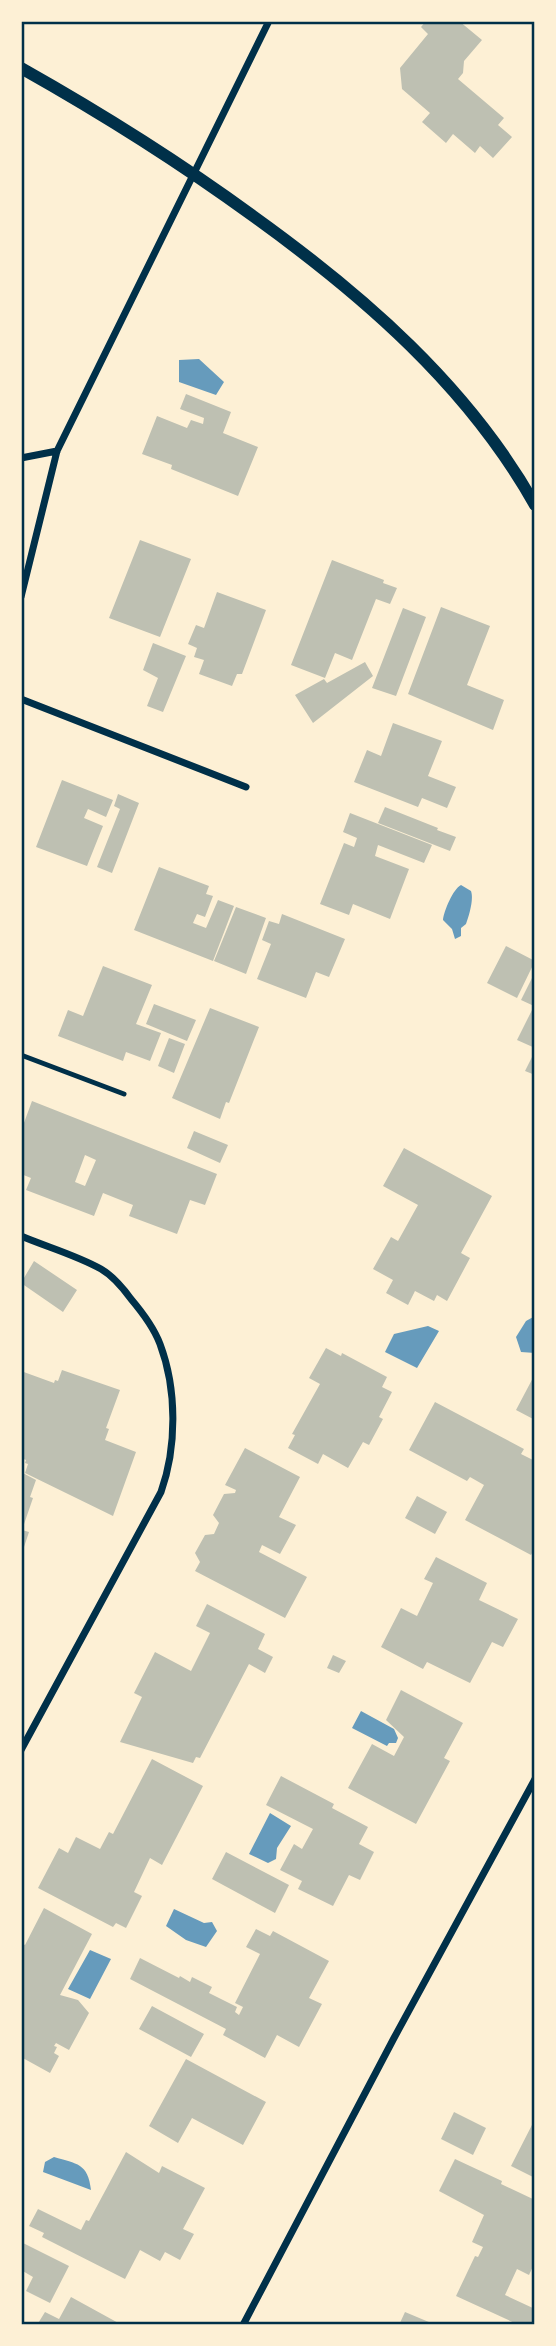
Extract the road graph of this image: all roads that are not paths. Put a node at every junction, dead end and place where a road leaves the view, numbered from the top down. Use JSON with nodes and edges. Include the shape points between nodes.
{"nodes":[{"id":1,"x":268,"y":21,"type":"edge"},
{"id":2,"x":21,"y":68,"type":"edge"},
{"id":3,"x":193,"y":172,"type":"junction"},
{"id":4,"x":57,"y":451,"type":"junction"},
{"id":5,"x":21,"y":458,"type":"edge"},
{"id":6,"x":535,"y":505,"type":"edge"},
{"id":7,"x":21,"y":597,"type":"edge"},
{"id":8,"x":21,"y":699,"type":"edge"},
{"id":9,"x":246,"y":787,"type":"dead end"},
{"id":10,"x":21,"y":1055,"type":"edge"},
{"id":11,"x":124,"y":1094,"type":"dead end"},
{"id":12,"x":21,"y":1236,"type":"edge"},
{"id":13,"x":21,"y":1750,"type":"edge"},
{"id":14,"x":535,"y":1779,"type":"edge"},
{"id":15,"x":243,"y":2325,"type":"edge"}],
"edges":[{"from":1,"to":3,"type":"street"},
{"from":2,"to":3,"type":"street"},
{"from":3,"to":4,"type":"street"},
{"from":3,"to":6,"type":"street","via":[[311,258],[401,335],[460,397]]},
{"from":4,"to":5,"type":"street"},
{"from":4,"to":7,"type":"street"},
{"from":8,"to":9,"type":"street"},
{"from":10,"to":11,"type":"lane"},
{"from":12,"to":13,"type":"street","via":[[102,1269],[121,1286],[159,1341],[172,1405],[171,1449],[161,1492]]},
{"from":14,"to":15,"type":"street"}]}
